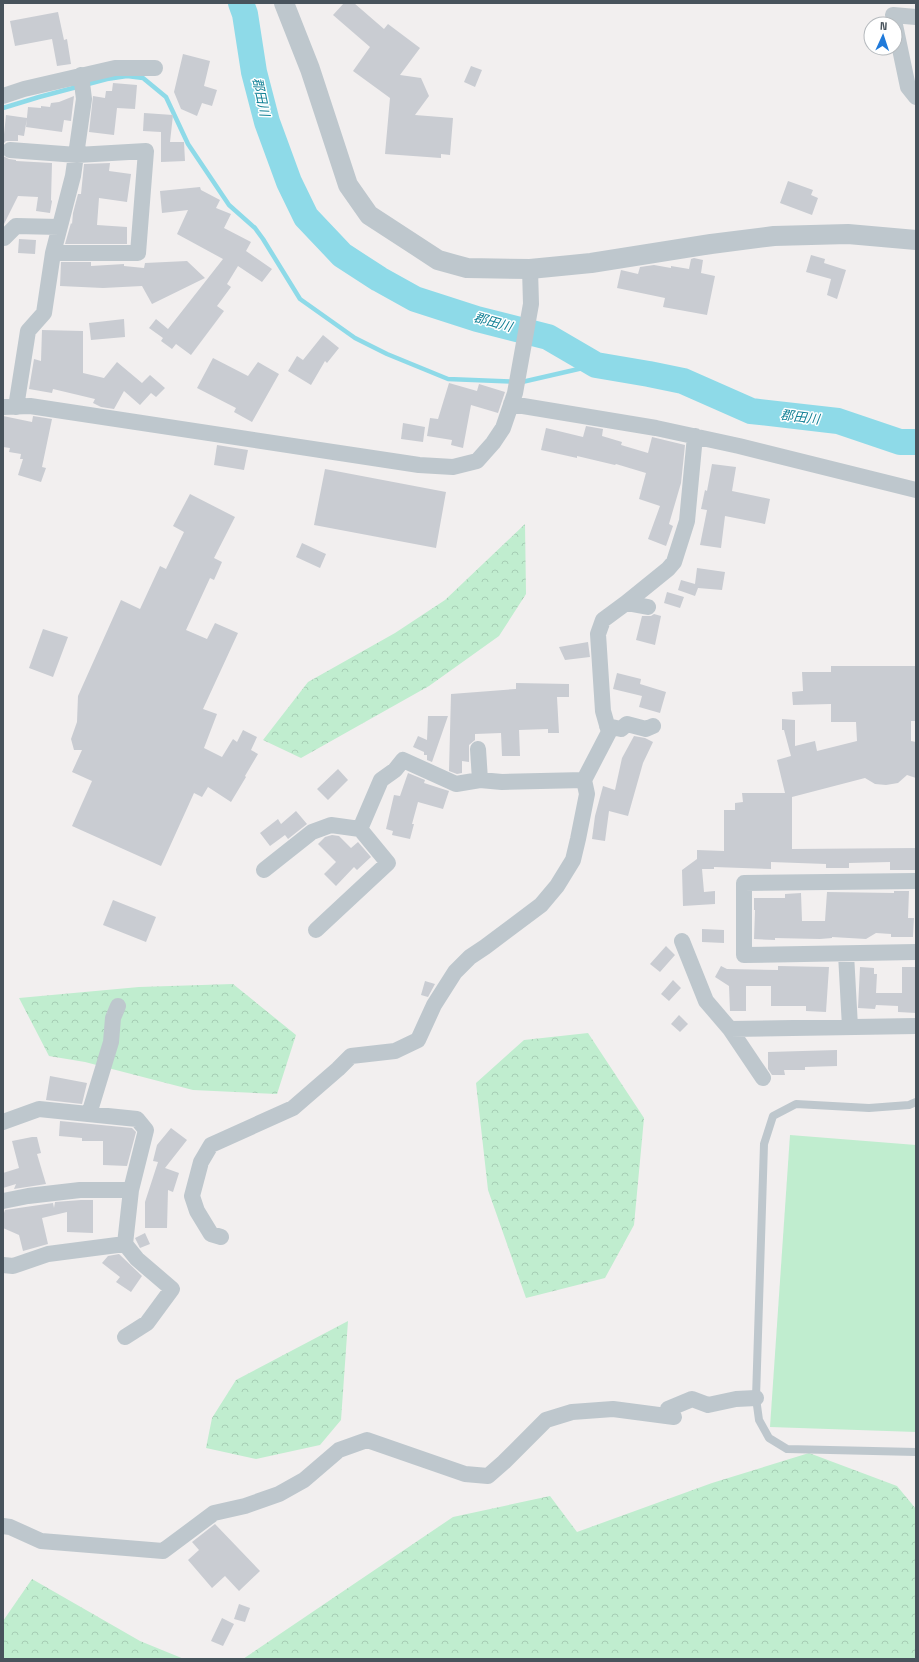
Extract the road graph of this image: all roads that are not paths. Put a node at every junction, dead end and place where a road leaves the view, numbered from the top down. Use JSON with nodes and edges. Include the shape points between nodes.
{"nodes":[{"id":1,"x":284,"y":3,"type":"edge"},
{"id":2,"x":903,"y":17,"type":"edge"},
{"id":3,"x":916,"y":17,"type":"edge"},
{"id":4,"x":901,"y":56,"type":"edge"},
{"id":5,"x":155,"y":68,"type":"dead end"},
{"id":6,"x":81,"y":75,"type":"junction"},
{"id":7,"x":3,"y":96,"type":"edge"},
{"id":8,"x":916,"y":98,"type":"edge"},
{"id":9,"x":10,"y":150,"type":"dead end"},
{"id":10,"x":77,"y":155,"type":"junction"},
{"id":11,"x":59,"y":227,"type":"junction"},
{"id":12,"x":4,"y":238,"type":"dead end"},
{"id":13,"x":916,"y":240,"type":"edge"},
{"id":14,"x":53,"y":253,"type":"junction"},
{"id":15,"x":530,"y":269,"type":"junction"},
{"id":16,"x":513,"y":399,"type":"junction"},
{"id":17,"x":9,"y":407,"type":"edge"},
{"id":18,"x":696,"y":436,"type":"junction"},
{"id":19,"x":916,"y":490,"type":"edge"},
{"id":20,"x":626,"y":603,"type":"junction"},
{"id":21,"x":648,"y":607,"type":"dead end"},
{"id":22,"x":607,"y":726,"type":"junction"},
{"id":23,"x":653,"y":726,"type":"dead end"},
{"id":24,"x":478,"y":749,"type":"dead end"},
{"id":25,"x":480,"y":780,"type":"junction"},
{"id":26,"x":584,"y":780,"type":"junction"},
{"id":27,"x":360,"y":829,"type":"junction"},
{"id":28,"x":264,"y":870,"type":"dead end"},
{"id":29,"x":916,"y":881,"type":"edge"},
{"id":30,"x":316,"y":930,"type":"dead end"},
{"id":31,"x":682,"y":941,"type":"dead end"},
{"id":32,"x":916,"y":952,"type":"edge"},
{"id":33,"x":846,"y":954,"type":"junction"},
{"id":34,"x":118,"y":1006,"type":"dead end"},
{"id":35,"x":916,"y":1026,"type":"edge"},
{"id":36,"x":850,"y":1027,"type":"junction"},
{"id":37,"x":730,"y":1029,"type":"junction"},
{"id":38,"x":763,"y":1078,"type":"dead end"},
{"id":39,"x":916,"y":1102,"type":"edge"},
{"id":40,"x":89,"y":1114,"type":"junction"},
{"id":41,"x":3,"y":1122,"type":"edge"},
{"id":42,"x":131,"y":1190,"type":"junction"},
{"id":43,"x":3,"y":1201,"type":"edge"},
{"id":44,"x":221,"y":1237,"type":"dead end"},
{"id":45,"x":125,"y":1244,"type":"junction"},
{"id":46,"x":3,"y":1266,"type":"edge"},
{"id":47,"x":125,"y":1337,"type":"dead end"},
{"id":48,"x":756,"y":1398,"type":"junction"},
{"id":49,"x":916,"y":1452,"type":"edge"},
{"id":50,"x":3,"y":1526,"type":"edge"}],
"edges":[{"from":1,"to":15,"type":"street","via":[[310,69],[348,185],[369,215],[438,260],[467,268]]},
{"from":2,"to":3,"type":"street"},
{"from":4,"to":8,"type":"street","via":[[908,87]]},
{"from":5,"to":6,"type":"street","via":[[115,68]]},
{"from":6,"to":7,"type":"street","via":[[24,88]]},
{"from":6,"to":10,"type":"street","via":[[84,95]]},
{"from":9,"to":10,"type":"street"},
{"from":10,"to":11,"type":"street"},
{"from":10,"to":14,"type":"street","via":[[146,151],[138,253]]},
{"from":11,"to":12,"type":"street","via":[[16,226]]},
{"from":11,"to":14,"type":"street"},
{"from":13,"to":15,"type":"street","via":[[848,234],[774,236],[591,263]]},
{"from":14,"to":17,"type":"street","via":[[44,313],[28,330]]},
{"from":15,"to":16,"type":"street","via":[[531,304]]},
{"from":16,"to":17,"type":"street","via":[[503,428],[478,461],[453,466],[419,465],[30,406]]},
{"from":16,"to":18,"type":"street"},
{"from":18,"to":19,"type":"street"},
{"from":18,"to":20,"type":"street","via":[[687,520],[674,562]]},
{"from":20,"to":21,"type":"street"},
{"from":20,"to":22,"type":"street","via":[[603,620],[598,634],[603,711]]},
{"from":22,"to":23,"type":"street","via":[[621,729],[627,724],[646,729]]},
{"from":22,"to":26,"type":"street","via":[[608,732]]},
{"from":24,"to":25,"type":"street"},
{"from":25,"to":26,"type":"street"},
{"from":25,"to":27,"type":"street","via":[[456,784],[403,760],[395,770],[381,780]]},
{"from":26,"to":44,"type":"street","via":[[587,794],[573,860],[557,886],[541,905],[470,957],[455,972],[434,1005],[418,1040],[395,1051],[351,1056],[293,1108],[211,1145],[201,1162],[192,1196],[197,1211],[211,1234]]},
{"from":27,"to":28,"type":"street","via":[[331,825],[312,832]]},
{"from":27,"to":30,"type":"street","via":[[388,863]]},
{"from":29,"to":33,"type":"street","via":[[744,883],[744,956]]},
{"from":31,"to":37,"type":"street","via":[[706,1002]]},
{"from":32,"to":33,"type":"street"},
{"from":33,"to":36,"type":"street"},
{"from":34,"to":40,"type":"street","via":[[113,1018],[111,1042]]},
{"from":35,"to":36,"type":"street"},
{"from":36,"to":37,"type":"street"},
{"from":37,"to":38,"type":"street"},
{"from":39,"to":48,"type":"lane","via":[[909,1105],[869,1108],[796,1104],[774,1116],[764,1144]]},
{"from":40,"to":41,"type":"street","via":[[39,1109]]},
{"from":40,"to":42,"type":"street","via":[[137,1119],[146,1130]]},
{"from":42,"to":43,"type":"street","via":[[80,1190]]},
{"from":42,"to":45,"type":"street"},
{"from":45,"to":46,"type":"street","via":[[48,1254],[13,1266]]},
{"from":45,"to":47,"type":"street","via":[[137,1259],[172,1289],[147,1323]]},
{"from":48,"to":49,"type":"lane","via":[[758,1420],[769,1438],[787,1449]]},
{"from":48,"to":50,"type":"street","via":[[708,1405],[692,1399],[668,1409],[674,1417],[613,1409],[572,1412],[546,1420],[488,1476],[465,1474],[367,1440],[339,1450],[304,1480],[279,1494],[214,1513],[163,1551],[41,1541]]}]}
